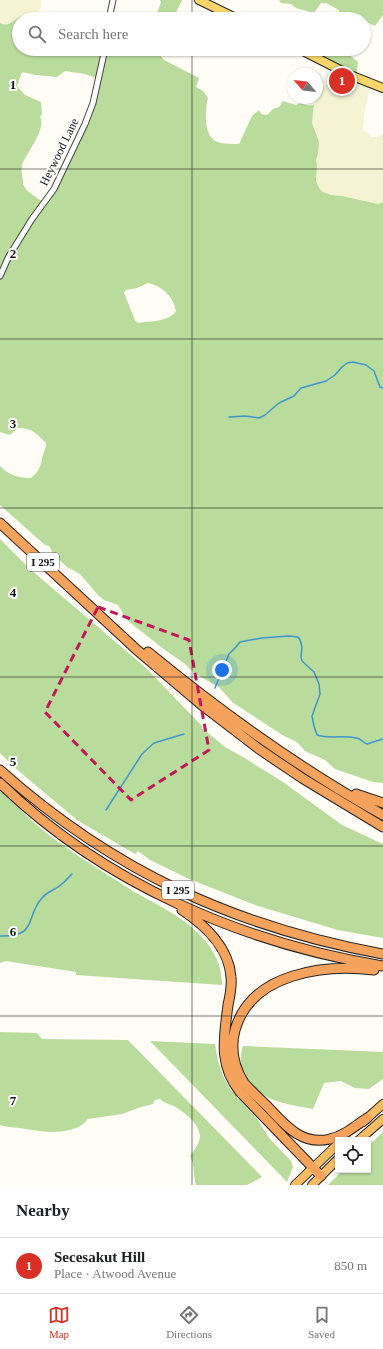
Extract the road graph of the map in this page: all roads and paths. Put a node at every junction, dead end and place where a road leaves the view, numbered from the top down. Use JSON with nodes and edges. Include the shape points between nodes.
{"nodes":[{"id":1,"x":113,"y":0,"type":"edge"},
{"id":2,"x":199,"y":0,"type":"edge"},
{"id":3,"x":110,"y":12,"type":"edge"},
{"id":4,"x":224,"y":12,"type":"edge"},
{"id":5,"x":103,"y":56,"type":"edge"},
{"id":6,"x":313,"y":56,"type":"edge"},
{"id":7,"x":383,"y":88,"type":"edge"},
{"id":8,"x":0,"y":276,"type":"edge"},
{"id":9,"x":0,"y":523,"type":"edge"},
{"id":10,"x":86,"y":602,"type":"junction"},
{"id":11,"x":297,"y":762,"type":"junction"},
{"id":12,"x":0,"y":770,"type":"edge"},
{"id":13,"x":0,"y":783,"type":"edge"},
{"id":14,"x":383,"y":803,"type":"edge"},
{"id":15,"x":383,"y":815,"type":"edge"},
{"id":16,"x":383,"y":827,"type":"edge"},
{"id":17,"x":152,"y":891,"type":"junction"},
{"id":18,"x":383,"y":954,"type":"edge"},
{"id":19,"x":383,"y":966,"type":"edge"},
{"id":20,"x":383,"y":971,"type":"edge"},
{"id":21,"x":383,"y":1104,"type":"edge"},
{"id":22,"x":367,"y":1118,"type":"junction"},
{"id":23,"x":383,"y":1119,"type":"edge"},
{"id":24,"x":345,"y":1137,"type":"edge"},
{"id":25,"x":362,"y":1137,"type":"edge"},
{"id":26,"x":335,"y":1147,"type":"edge"},
{"id":27,"x":335,"y":1163,"type":"edge"},
{"id":28,"x":313,"y":1168,"type":"junction"},
{"id":29,"x":321,"y":1176,"type":"junction"},
{"id":30,"x":296,"y":1185,"type":"edge"},
{"id":31,"x":312,"y":1185,"type":"edge"}],
"edges":[{"from":1,"to":3,"type":"street"},
{"from":2,"to":4,"type":"main road"},
{"from":5,"to":8,"type":"street","name":"Heywood Lane","via":[[85,124],[54,189],[9,256]]},
{"from":6,"to":7,"type":"main road"},
{"from":9,"to":10,"type":"highway","number":"I 295"},
{"from":10,"to":11,"type":"highway","via":[[181,678]]},
{"from":10,"to":16,"type":"highway","number":"I 295","via":[[163,673],[230,728],[302,778]]},
{"from":11,"to":14,"type":"highway","via":[[353,793]]},
{"from":11,"to":15,"type":"highway"},
{"from":12,"to":18,"type":"highway","number":"I 295","via":[[39,804],[80,834],[139,870],[186,894],[282,931]]},
{"from":13,"to":17,"type":"highway","via":[[64,838]]},
{"from":17,"to":19,"type":"highway","via":[[205,915],[273,940],[327,955]]},
{"from":17,"to":28,"type":"highway","via":[[196,920],[221,948],[231,976],[223,1045],[224,1060],[229,1074],[240,1092]]},
{"from":20,"to":22,"type":"highway","via":[[327,969],[284,979],[249,1004],[239,1019],[233,1041],[235,1062],[244,1083],[294,1133],[312,1140],[330,1139],[343,1134]]},
{"from":21,"to":22,"type":"highway"},
{"from":22,"to":24,"type":"highway"},
{"from":23,"to":25,"type":"highway"},
{"from":26,"to":28,"type":"highway"},
{"from":27,"to":29,"type":"highway"},
{"from":28,"to":29,"type":"highway"},
{"from":28,"to":30,"type":"highway"},
{"from":29,"to":31,"type":"highway"}]}
